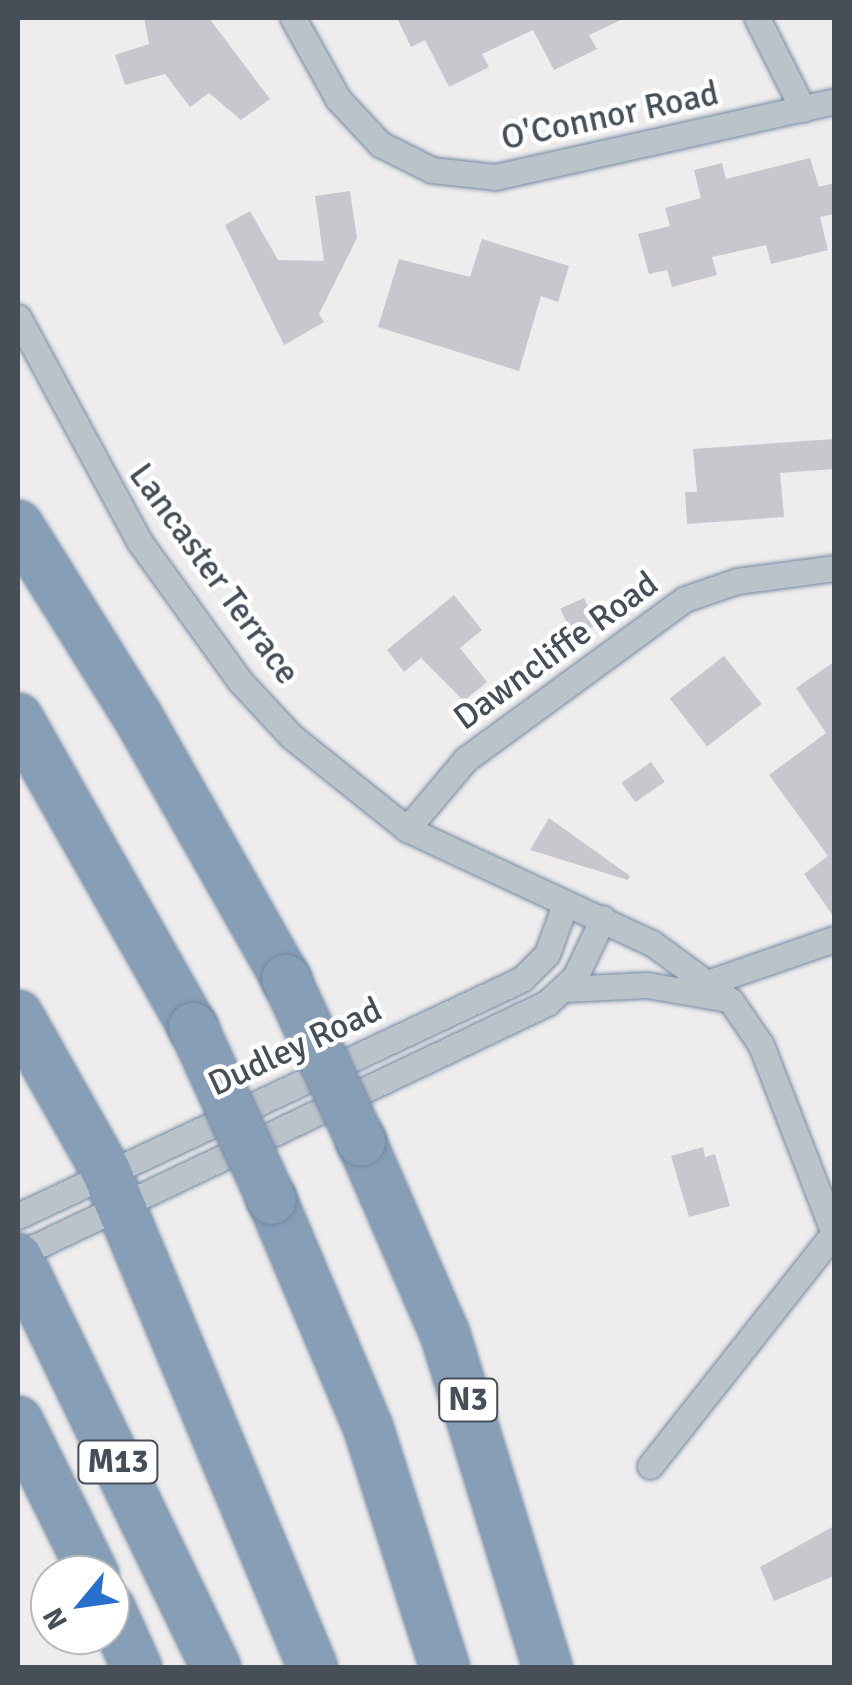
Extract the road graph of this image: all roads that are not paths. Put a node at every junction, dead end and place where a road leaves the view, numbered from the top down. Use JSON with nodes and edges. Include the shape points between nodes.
{"nodes":[{"id":1,"x":293,"y":18,"type":"edge"},
{"id":2,"x":757,"y":18,"type":"edge"},
{"id":3,"x":834,"y":101,"type":"edge"},
{"id":4,"x":803,"y":108,"type":"junction"},
{"id":5,"x":18,"y":317,"type":"edge"},
{"id":6,"x":18,"y":525,"type":"edge"},
{"id":7,"x":834,"y":568,"type":"edge"},
{"id":8,"x":18,"y":718,"type":"edge"},
{"id":9,"x":407,"y":829,"type":"junction"},
{"id":10,"x":565,"y":904,"type":"junction"},
{"id":11,"x":603,"y":918,"type":"junction"},
{"id":12,"x":834,"y":939,"type":"edge"},
{"id":13,"x":710,"y":982,"type":"junction"},
{"id":14,"x":565,"y":989,"type":"junction"},
{"id":15,"x":731,"y":1001,"type":"junction"},
{"id":16,"x":18,"y":1015,"type":"edge"},
{"id":17,"x":113,"y":1189,"type":"junction"},
{"id":18,"x":18,"y":1216,"type":"edge"},
{"id":19,"x":834,"y":1233,"type":"edge"},
{"id":20,"x":18,"y":1256,"type":"edge"},
{"id":21,"x":18,"y":1422,"type":"edge"},
{"id":22,"x":650,"y":1466,"type":"dead end"},
{"id":23,"x":84,"y":1555,"type":"edge"},
{"id":24,"x":216,"y":1668,"type":"edge"},
{"id":25,"x":313,"y":1668,"type":"edge"},
{"id":26,"x":444,"y":1668,"type":"edge"},
{"id":27,"x":548,"y":1668,"type":"edge"}],
"edges":[{"from":1,"to":4,"type":"street","name":"O'Connor Road","via":[[338,99],[380,144],[432,170],[510,175]]},
{"from":2,"to":4,"type":"street"},
{"from":3,"to":4,"type":"street","name":"O'Connor Road"},
{"from":5,"to":9,"type":"street","name":"Lancaster Terrace","via":[[111,497],[240,681],[291,736]]},
{"from":6,"to":27,"type":"highway","number":"N3","bridge":true,"via":[[286,979],[446,1334]]},
{"from":7,"to":9,"type":"street","name":"Dawncliffe Road","via":[[737,582],[686,599],[466,759]]},
{"from":8,"to":26,"type":"highway","bridge":true,"via":[[193,1027],[272,1200],[368,1427]]},
{"from":9,"to":10,"type":"street","name":"Lancaster Terrace"},
{"from":10,"to":11,"type":"street","name":"Lancaster Terrace"},
{"from":10,"to":17,"type":"street","name":"Dudley Road","via":[[547,954],[522,979]]},
{"from":11,"to":13,"type":"street","name":"Lancaster Terrace"},
{"from":11,"to":14,"type":"street"},
{"from":12,"to":13,"type":"street"},
{"from":13,"to":15,"type":"street","name":"Lancaster Terrace"},
{"from":14,"to":15,"type":"street","name":"Dudley Road","via":[[665,986]]},
{"from":14,"to":17,"type":"street","name":"Dudley Road"},
{"from":15,"to":19,"type":"street","name":"Lancaster Terrace","via":[[761,1046]]},
{"from":16,"to":17,"type":"highway"},
{"from":17,"to":18,"type":"street","name":"Dudley Road","via":[[55,1198]]},
{"from":17,"to":20,"type":"street","name":"Dudley Road","via":[[74,1228]]},
{"from":17,"to":25,"type":"highway"},
{"from":19,"to":22,"type":"street"},
{"from":20,"to":24,"type":"highway","number":"M13"},
{"from":21,"to":23,"type":"highway","number":"M13"}]}
